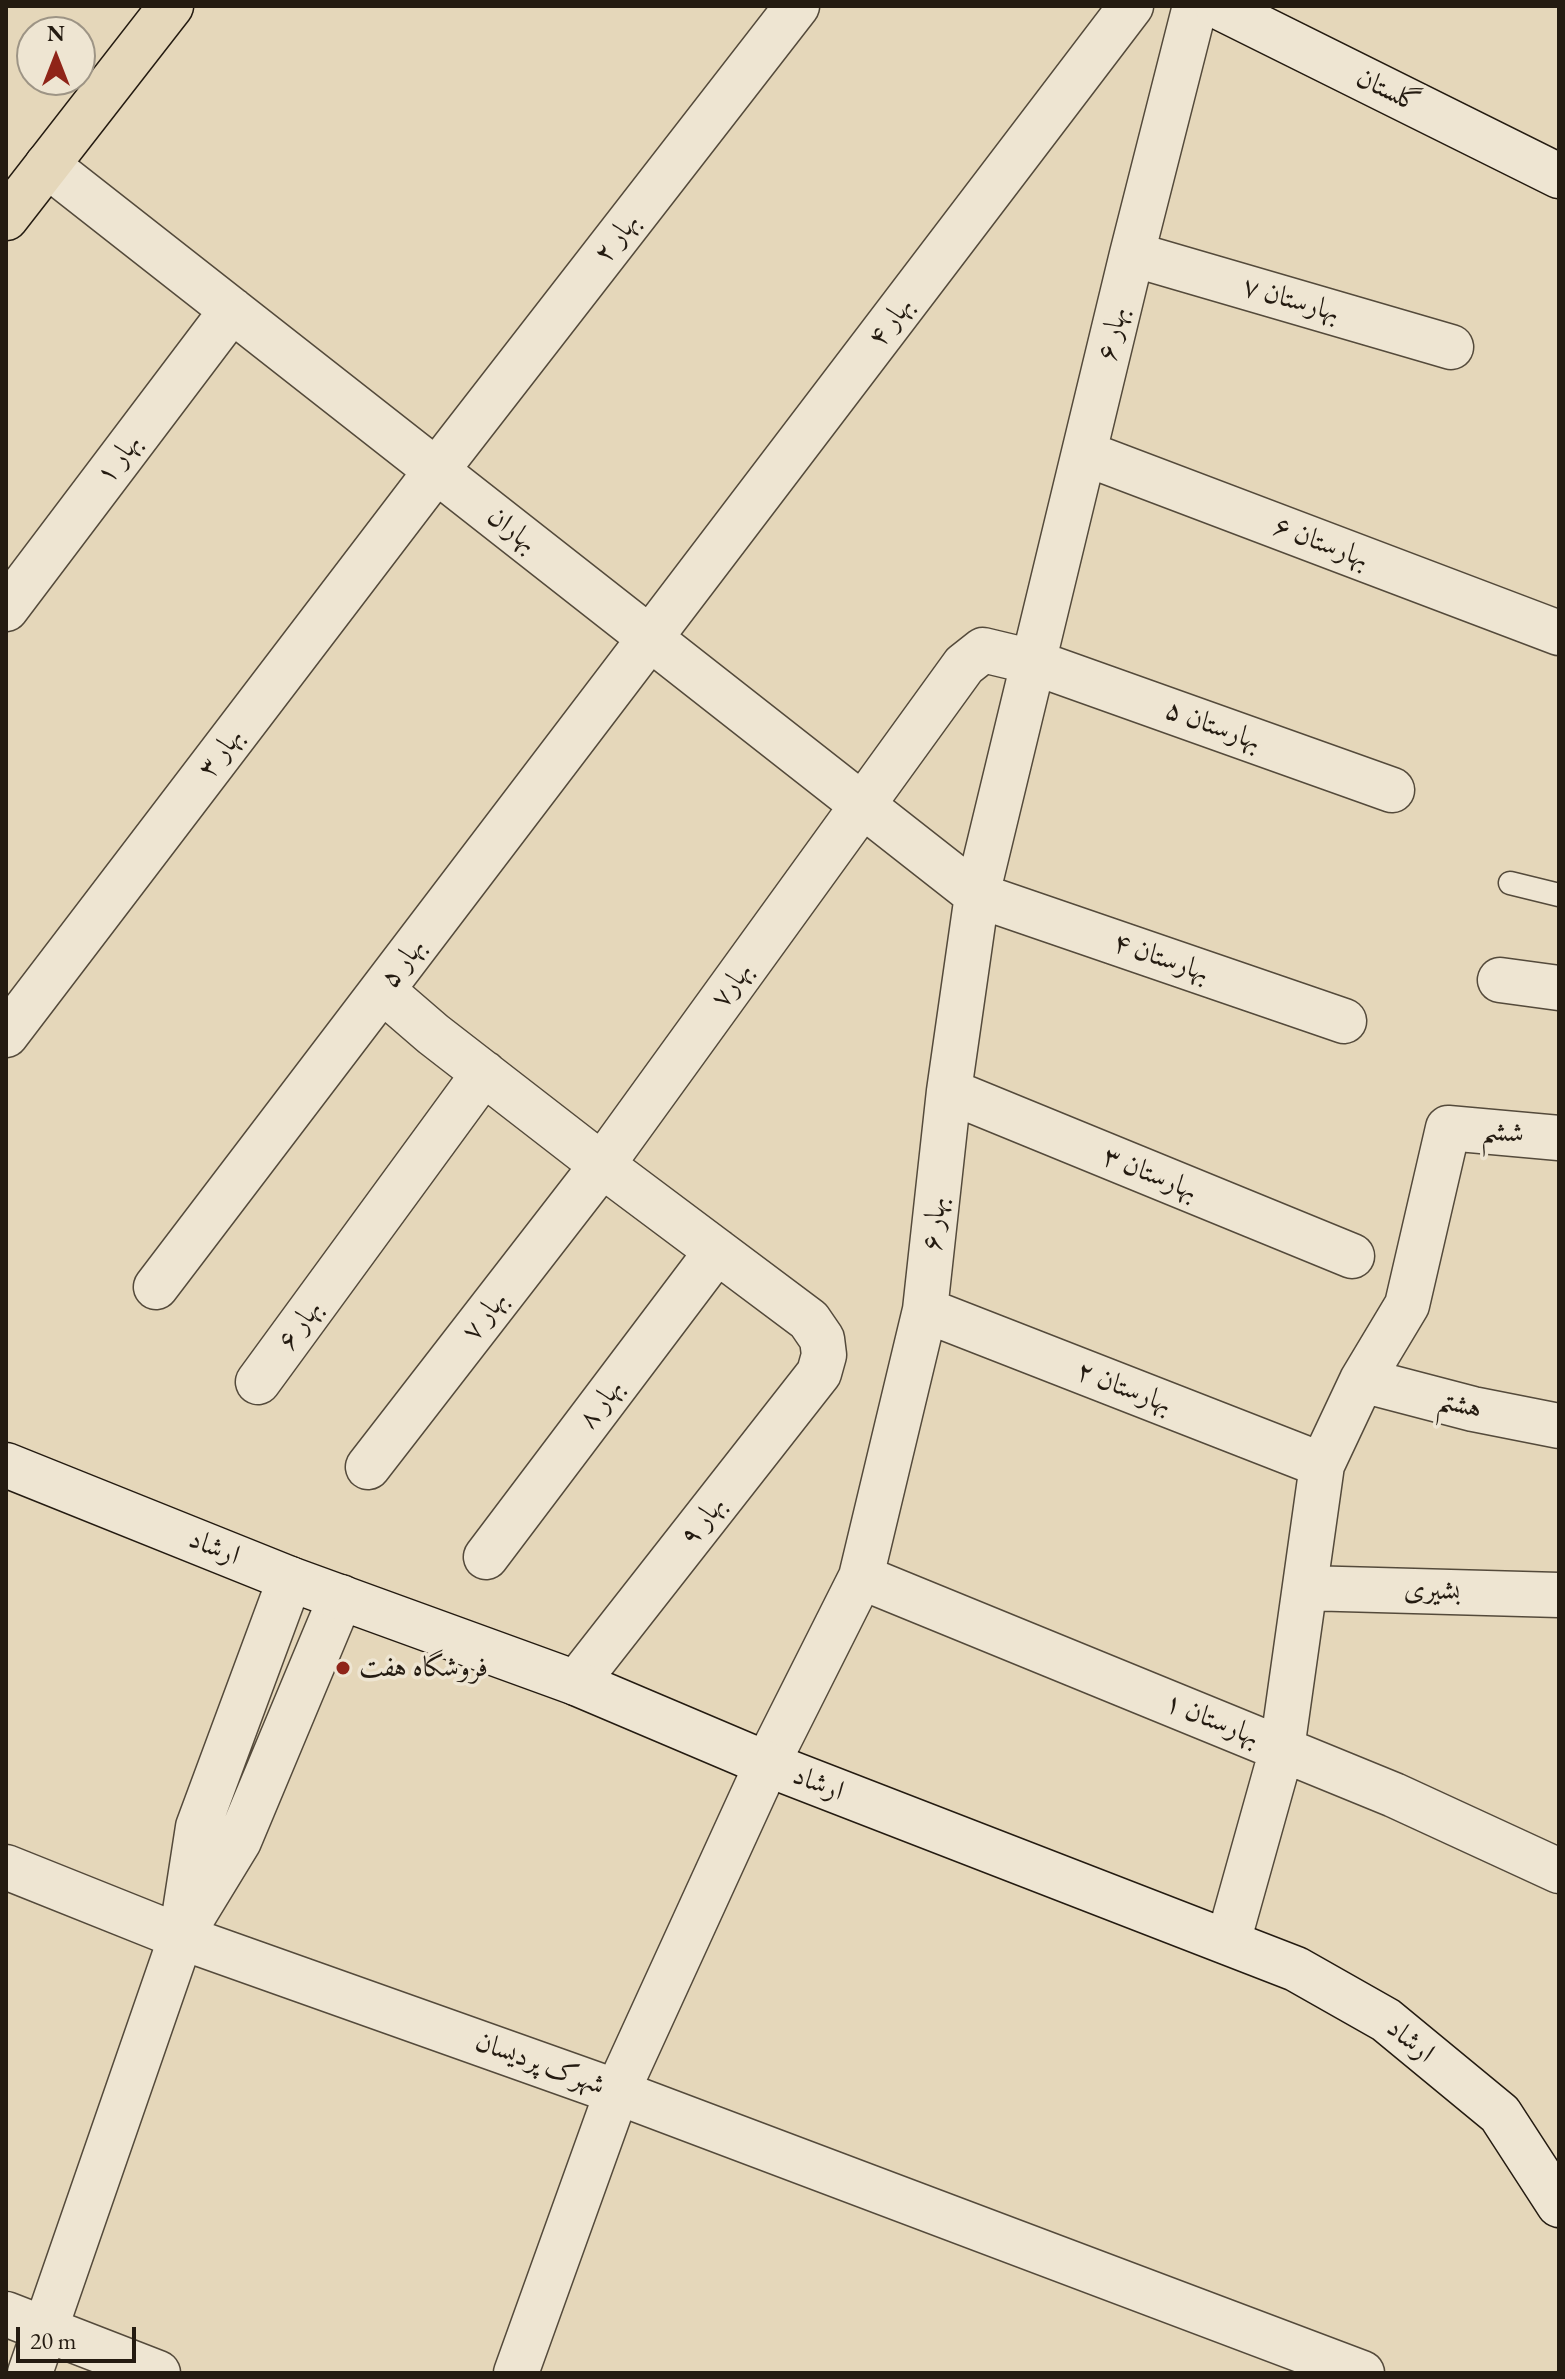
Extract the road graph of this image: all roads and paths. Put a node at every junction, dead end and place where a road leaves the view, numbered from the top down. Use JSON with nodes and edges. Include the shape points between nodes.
{"nodes":[{"id":1,"x":171,"y":6,"type":"edge"},
{"id":2,"x":797,"y":6,"type":"edge"},
{"id":3,"x":1131,"y":6,"type":"edge"},
{"id":4,"x":1195,"y":6,"type":"edge"},
{"id":5,"x":1217,"y":6,"type":"edge"},
{"id":6,"x":47,"y":165,"type":"junction"},
{"id":7,"x":1559,"y":176,"type":"edge"},
{"id":8,"x":6,"y":218,"type":"edge"},
{"id":9,"x":1132,"y":254,"type":"junction"},
{"id":10,"x":232,"y":310,"type":"junction"},
{"id":11,"x":1451,"y":347,"type":"dead end"},
{"id":12,"x":1084,"y":453,"type":"junction"},
{"id":13,"x":436,"y":471,"type":"junction"},
{"id":14,"x":6,"y":609,"type":"edge"},
{"id":15,"x":1559,"y":633,"type":"edge"},
{"id":16,"x":650,"y":639,"type":"junction"},
{"id":17,"x":1033,"y":662,"type":"junction"},
{"id":18,"x":1392,"y":790,"type":"dead end"},
{"id":19,"x":863,"y":806,"type":"junction"},
{"id":20,"x":1510,"y":883,"type":"dead end"},
{"id":21,"x":977,"y":895,"type":"junction"},
{"id":22,"x":1559,"y":895,"type":"edge"},
{"id":23,"x":1500,"y":980,"type":"dead end"},
{"id":24,"x":1559,"y":988,"type":"edge"},
{"id":25,"x":382,"y":990,"type":"junction"},
{"id":26,"x":1344,"y":1021,"type":"dead end"},
{"id":27,"x":6,"y":1035,"type":"edge"},
{"id":28,"x":484,"y":1073,"type":"junction"},
{"id":29,"x":949,"y":1091,"type":"junction"},
{"id":30,"x":1559,"y":1138,"type":"edge"},
{"id":31,"x":602,"y":1165,"type":"junction"},
{"id":32,"x":717,"y":1251,"type":"junction"},
{"id":33,"x":1352,"y":1256,"type":"dead end"},
{"id":34,"x":156,"y":1287,"type":"dead end"},
{"id":35,"x":925,"y":1310,"type":"junction"},
{"id":36,"x":1362,"y":1380,"type":"junction"},
{"id":37,"x":258,"y":1382,"type":"dead end"},
{"id":38,"x":1559,"y":1426,"type":"edge"},
{"id":39,"x":6,"y":1465,"type":"edge"},
{"id":40,"x":1322,"y":1465,"type":"junction"},
{"id":41,"x":368,"y":1467,"type":"dead end"},
{"id":42,"x":486,"y":1557,"type":"dead end"},
{"id":43,"x":861,"y":1577,"type":"junction"},
{"id":44,"x":290,"y":1579,"type":"junction"},
{"id":45,"x":1305,"y":1588,"type":"junction"},
{"id":46,"x":1559,"y":1595,"type":"edge"},
{"id":47,"x":341,"y":1597,"type":"junction"},
{"id":48,"x":576,"y":1683,"type":"junction"},
{"id":49,"x":1282,"y":1749,"type":"junction"},
{"id":50,"x":767,"y":1764,"type":"junction"},
{"id":51,"x":6,"y":1867,"type":"edge"},
{"id":52,"x":1559,"y":1871,"type":"edge"},
{"id":53,"x":181,"y":1937,"type":"junction"},
{"id":54,"x":1228,"y":1942,"type":"junction"},
{"id":55,"x":617,"y":2092,"type":"junction"},
{"id":56,"x":1559,"y":2205,"type":"edge"},
{"id":57,"x":26,"y":2322,"type":"edge"},
{"id":58,"x":30,"y":2373,"type":"edge"},
{"id":59,"x":158,"y":2373,"type":"edge"},
{"id":60,"x":516,"y":2373,"type":"edge"},
{"id":61,"x":1362,"y":2373,"type":"edge"}],
"edges":[{"from":1,"to":6,"type":"highway"},
{"from":2,"to":13,"type":"street","name":"بهار ۲"},
{"from":3,"to":16,"type":"street","name":"بهار ۴"},
{"from":4,"to":9,"type":"street","name":"بهار ۶"},
{"from":5,"to":7,"type":"street","name":"گلستان"},
{"from":6,"to":8,"type":"highway"},
{"from":6,"to":10,"type":"street","name":"بهاران"},
{"from":9,"to":11,"type":"street","name":"بهارستان ۷"},
{"from":9,"to":12,"type":"street","name":"بهار ۶"},
{"from":10,"to":13,"type":"street","name":"بهاران"},
{"from":10,"to":14,"type":"street","name":"بهار ۱"},
{"from":12,"to":15,"type":"street","name":"بهارستان ۶"},
{"from":12,"to":17,"type":"street","name":"بهار ۶"},
{"from":13,"to":16,"type":"street","name":"بهاران"},
{"from":13,"to":27,"type":"street","name":"بهار ۳"},
{"from":16,"to":19,"type":"street","name":"بهاران"},
{"from":16,"to":25,"type":"street","name":"بهار ۵"},
{"from":17,"to":18,"type":"street","name":"بهارستان ۵"},
{"from":17,"to":19,"type":"street","via":[[983,650],[964,665]]},
{"from":17,"to":21,"type":"street","name":"بهار ۶"},
{"from":19,"to":21,"type":"street","name":"بهاران"},
{"from":19,"to":31,"type":"street","name":"بهار۷"},
{"from":20,"to":22,"type":"lane"},
{"from":21,"to":26,"type":"street","name":"بهارستان ۴"},
{"from":21,"to":29,"type":"street","name":"بهار ۶"},
{"from":23,"to":24,"type":"street"},
{"from":25,"to":28,"type":"street"},
{"from":25,"to":34,"type":"street","name":"بهار ۵"},
{"from":28,"to":31,"type":"street"},
{"from":28,"to":37,"type":"street","name":"بهار ۶"},
{"from":29,"to":33,"type":"street","name":"بهارستان ۳"},
{"from":29,"to":35,"type":"street","name":"بهار ۶"},
{"from":30,"to":36,"type":"street","name":"ششم","via":[[1448,1128],[1407,1305]]},
{"from":31,"to":32,"type":"street"},
{"from":31,"to":41,"type":"street","name":"بهار ۷"},
{"from":32,"to":42,"type":"street","name":"بهار ۸"},
{"from":32,"to":48,"type":"street","name":"بهار ۹","via":[[809,1320],[822,1339],[819,1373]]},
{"from":35,"to":40,"type":"street","name":"بهارستان ۲"},
{"from":35,"to":43,"type":"street","name":"بهار ۶"},
{"from":36,"to":38,"type":"street","name":"هشتم"},
{"from":36,"to":40,"type":"street"},
{"from":39,"to":44,"type":"street","name":"ارشاد"},
{"from":40,"to":45,"type":"street"},
{"from":43,"to":49,"type":"street","name":"بهارستان ۱"},
{"from":43,"to":50,"type":"street","name":"بهار ۶"},
{"from":44,"to":47,"type":"street","name":"ارشاد"},
{"from":44,"to":53,"type":"street","via":[[198,1827]]},
{"from":45,"to":46,"type":"street","name":"بشیری"},
{"from":45,"to":49,"type":"street"},
{"from":47,"to":48,"type":"street","name":"ارشاد"},
{"from":47,"to":53,"type":"street","via":[[239,1841]]},
{"from":48,"to":50,"type":"street","name":"ارشاد"},
{"from":49,"to":52,"type":"street","name":"بهارستان ۱"},
{"from":49,"to":54,"type":"street"},
{"from":50,"to":54,"type":"street","name":"ارشاد"},
{"from":50,"to":55,"type":"street","name":"بهار ۶"},
{"from":51,"to":53,"type":"street","name":"شهرک پردیسان"},
{"from":53,"to":55,"type":"street","name":"شهرک پردیسان"},
{"from":53,"to":57,"type":"street"},
{"from":54,"to":56,"type":"street","name":"ارشاد","via":[[1296,1969],[1386,2020],[1500,2114]]},
{"from":55,"to":60,"type":"street","name":"شهرک پردیسان"},
{"from":55,"to":61,"type":"street"},
{"from":57,"to":58,"type":"street"},
{"from":57,"to":59,"type":"street"}]}
